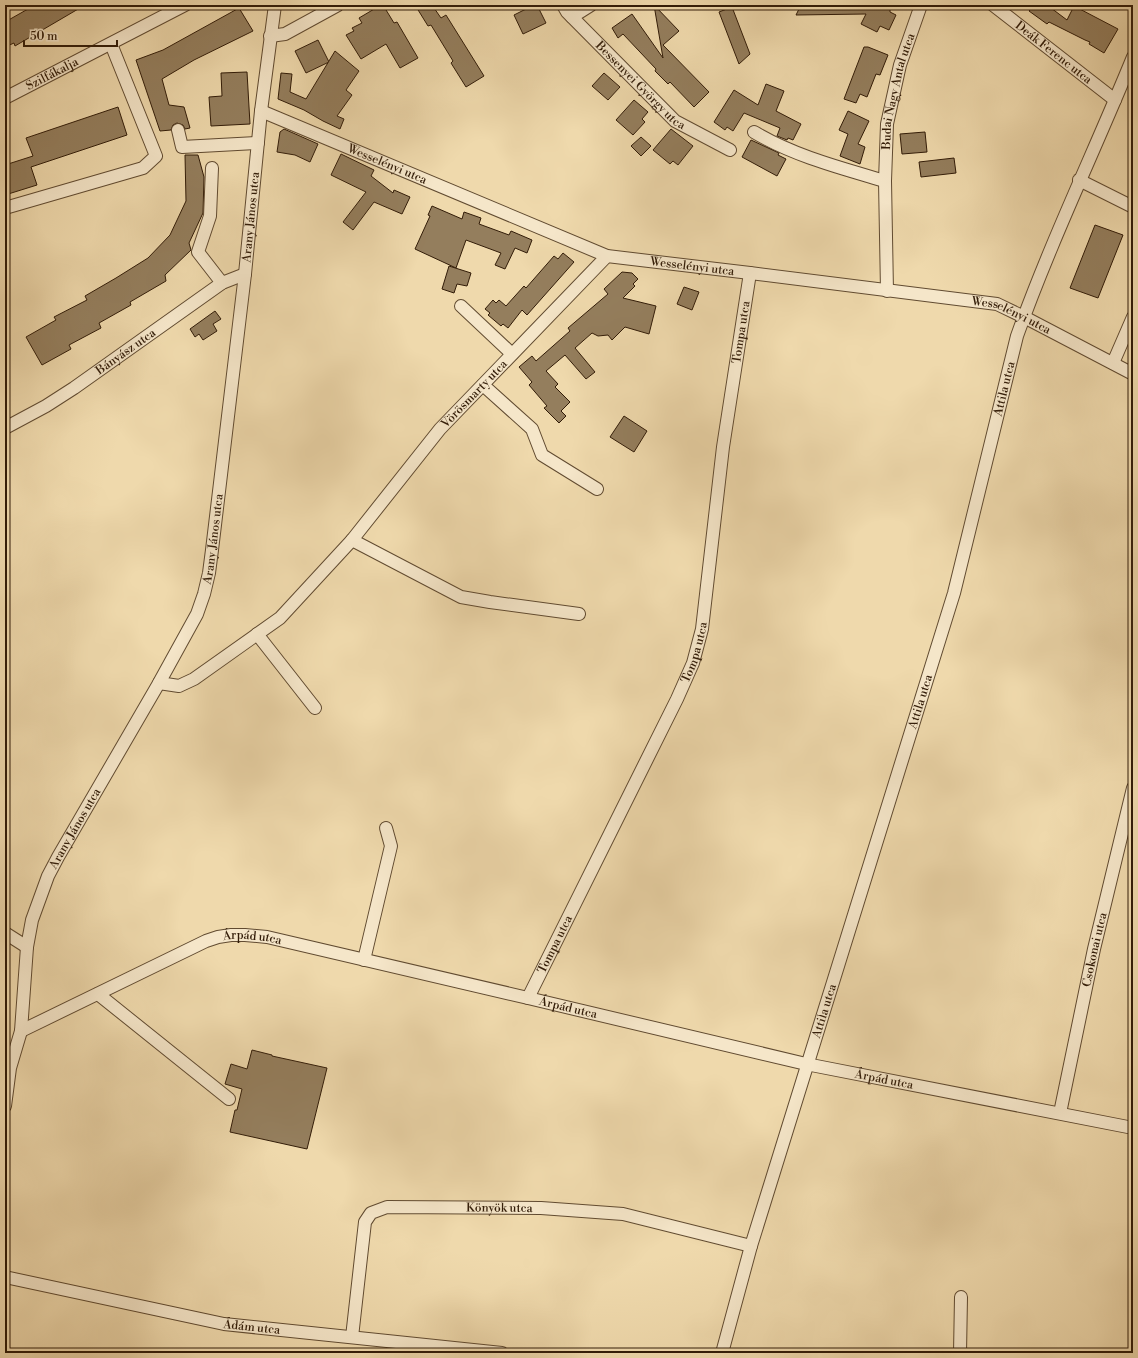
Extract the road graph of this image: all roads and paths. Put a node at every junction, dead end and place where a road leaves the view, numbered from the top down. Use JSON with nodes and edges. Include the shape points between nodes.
{"nodes":[{"id":1,"x":275,"y":5,"type":"edge"},
{"id":2,"x":338,"y":5,"type":"edge"},
{"id":3,"x":563,"y":5,"type":"edge"},
{"id":4,"x":591,"y":5,"type":"edge"},
{"id":5,"x":921,"y":5,"type":"edge"},
{"id":6,"x":993,"y":5,"type":"edge"},
{"id":7,"x":176,"y":7,"type":"edge"},
{"id":8,"x":572,"y":17,"type":"junction"},
{"id":9,"x":270,"y":36,"type":"junction"},
{"id":10,"x":110,"y":44,"type":"junction"},
{"id":11,"x":1133,"y":57,"type":"edge"},
{"id":12,"x":5,"y":98,"type":"edge"},
{"id":13,"x":1115,"y":100,"type":"junction"},
{"id":14,"x":261,"y":111,"type":"junction"},
{"id":15,"x":178,"y":130,"type":"dead end"},
{"id":16,"x":754,"y":132,"type":"dead end"},
{"id":17,"x":258,"y":143,"type":"junction"},
{"id":18,"x":730,"y":150,"type":"dead end"},
{"id":19,"x":212,"y":168,"type":"dead end"},
{"id":20,"x":1079,"y":180,"type":"junction"},
{"id":21,"x":885,"y":181,"type":"junction"},
{"id":22,"x":1133,"y":207,"type":"edge"},
{"id":23,"x":5,"y":208,"type":"edge"},
{"id":24,"x":606,"y":256,"type":"junction"},
{"id":25,"x":750,"y":273,"type":"junction"},
{"id":26,"x":245,"y":274,"type":"junction"},
{"id":27,"x":222,"y":284,"type":"junction"},
{"id":28,"x":887,"y":290,"type":"junction"},
{"id":29,"x":461,"y":306,"type":"dead end"},
{"id":30,"x":1024,"y":316,"type":"junction"},
{"id":31,"x":1133,"y":317,"type":"edge"},
{"id":32,"x":512,"y":354,"type":"junction"},
{"id":33,"x":1113,"y":363,"type":"junction"},
{"id":34,"x":1133,"y":374,"type":"edge"},
{"id":35,"x":483,"y":385,"type":"junction"},
{"id":36,"x":5,"y":428,"type":"edge"},
{"id":37,"x":597,"y":489,"type":"dead end"},
{"id":38,"x":352,"y":540,"type":"junction"},
{"id":39,"x":579,"y":614,"type":"dead end"},
{"id":40,"x":257,"y":634,"type":"junction"},
{"id":41,"x":159,"y":683,"type":"junction"},
{"id":42,"x":315,"y":708,"type":"dead end"},
{"id":43,"x":1133,"y":788,"type":"edge"},
{"id":44,"x":386,"y":828,"type":"dead end"},
{"id":45,"x":5,"y":933,"type":"edge"},
{"id":46,"x":27,"y":947,"type":"junction"},
{"id":47,"x":364,"y":960,"type":"junction"},
{"id":48,"x":98,"y":994,"type":"junction"},
{"id":49,"x":528,"y":998,"type":"junction"},
{"id":50,"x":21,"y":1031,"type":"junction"},
{"id":51,"x":806,"y":1064,"type":"junction"},
{"id":52,"x":229,"y":1099,"type":"dead end"},
{"id":53,"x":5,"y":1106,"type":"edge"},
{"id":54,"x":1060,"y":1113,"type":"junction"},
{"id":55,"x":1133,"y":1128,"type":"edge"},
{"id":56,"x":751,"y":1246,"type":"junction"},
{"id":57,"x":5,"y":1277,"type":"edge"},
{"id":58,"x":961,"y":1297,"type":"dead end"},
{"id":59,"x":352,"y":1337,"type":"junction"},
{"id":60,"x":502,"y":1353,"type":"edge"},
{"id":61,"x":722,"y":1353,"type":"edge"},
{"id":62,"x":960,"y":1353,"type":"edge"}],
"edges":[{"from":1,"to":9,"type":"street","name":"Arany János utca"},
{"from":2,"to":9,"type":"street","via":[[286,34]]},
{"from":3,"to":8,"type":"street","name":"Bessenyei György utca"},
{"from":4,"to":8,"type":"street"},
{"from":5,"to":21,"type":"street","name":"Budai Nagy Antal utca","via":[[892,96],[887,124]]},
{"from":6,"to":13,"type":"street","name":"Deák Ferenc utca"},
{"from":7,"to":10,"type":"street","name":"Szilfákalja"},
{"from":8,"to":18,"type":"street","name":"Bessenyei György utca","via":[[675,121]]},
{"from":9,"to":14,"type":"street","name":"Arany János utca"},
{"from":10,"to":12,"type":"street","name":"Szilfákalja"},
{"from":10,"to":23,"type":"street","via":[[156,156],[143,168]]},
{"from":11,"to":13,"type":"street","name":"Attila utca"},
{"from":13,"to":20,"type":"street","name":"Attila utca"},
{"from":14,"to":17,"type":"street","name":"Arany János utca"},
{"from":14,"to":24,"type":"street","name":"Wesselényi utca"},
{"from":15,"to":17,"type":"street","via":[[182,147]]},
{"from":16,"to":21,"type":"street","via":[[814,160]]},
{"from":17,"to":26,"type":"street","name":"Arany János utca"},
{"from":19,"to":27,"type":"street","via":[[210,216],[198,252]]},
{"from":20,"to":22,"type":"street"},
{"from":20,"to":30,"type":"street","name":"Attila utca"},
{"from":21,"to":28,"type":"street","name":"Budai Nagy Antal utca"},
{"from":24,"to":25,"type":"street","name":"Wesselényi utca"},
{"from":24,"to":32,"type":"street","name":"Vörösmarty utca"},
{"from":25,"to":28,"type":"street","name":"Wesselényi utca"},
{"from":25,"to":49,"type":"street","name":"Tompa utca","via":[[723,447],[702,629],[693,663]]},
{"from":26,"to":27,"type":"street","name":"Bányász utca"},
{"from":26,"to":41,"type":"street","name":"Arany János utca","via":[[209,573],[197,614]]},
{"from":27,"to":36,"type":"street","name":"Bányász utca","via":[[74,388]]},
{"from":28,"to":30,"type":"street","name":"Wesselényi utca","via":[[998,304]]},
{"from":29,"to":32,"type":"street"},
{"from":30,"to":33,"type":"street","name":"Wesselényi utca"},
{"from":30,"to":51,"type":"street","name":"Attila utca","via":[[954,593]]},
{"from":31,"to":33,"type":"street"},
{"from":32,"to":35,"type":"street","name":"Vörösmarty utca"},
{"from":33,"to":34,"type":"street","name":"Wesselényi utca"},
{"from":35,"to":37,"type":"street","via":[[532,428],[542,455]]},
{"from":35,"to":38,"type":"street","name":"Vörösmarty utca","via":[[440,429]]},
{"from":38,"to":39,"type":"street","via":[[461,597]]},
{"from":38,"to":40,"type":"street","name":"Vörösmarty utca","via":[[280,618]]},
{"from":40,"to":41,"type":"street","name":"Vörösmarty utca","via":[[194,679],[179,686]]},
{"from":40,"to":42,"type":"street"},
{"from":41,"to":46,"type":"street","name":"Arany János utca","via":[[48,876],[32,920]]},
{"from":43,"to":54,"type":"street","name":"Csokonai utca","via":[[1094,949]]},
{"from":44,"to":47,"type":"street","via":[[391,846]]},
{"from":45,"to":46,"type":"street"},
{"from":46,"to":50,"type":"street","name":"Arany János utca"},
{"from":47,"to":48,"type":"street","name":"Árpád utca","via":[[267,938],[231,935],[206,941]]},
{"from":47,"to":49,"type":"street","name":"Árpád utca"},
{"from":48,"to":50,"type":"street","name":"Árpád utca"},
{"from":48,"to":52,"type":"street"},
{"from":49,"to":51,"type":"street","name":"Árpád utca"},
{"from":50,"to":53,"type":"street","name":"Arany János utca","via":[[10,1068]]},
{"from":51,"to":54,"type":"street","name":"Árpád utca"},
{"from":51,"to":56,"type":"street","name":"Attila utca"},
{"from":54,"to":55,"type":"street","name":"Árpád utca"},
{"from":56,"to":59,"type":"street","name":"Könyök utca","via":[[623,1214],[541,1208],[387,1207],[371,1213],[365,1222]]},
{"from":56,"to":61,"type":"street","name":"Attila utca"},
{"from":57,"to":59,"type":"street","name":"Ádám utca","via":[[224,1324]]},
{"from":58,"to":62,"type":"street"},
{"from":59,"to":60,"type":"street","name":"Ádám utca"}]}
